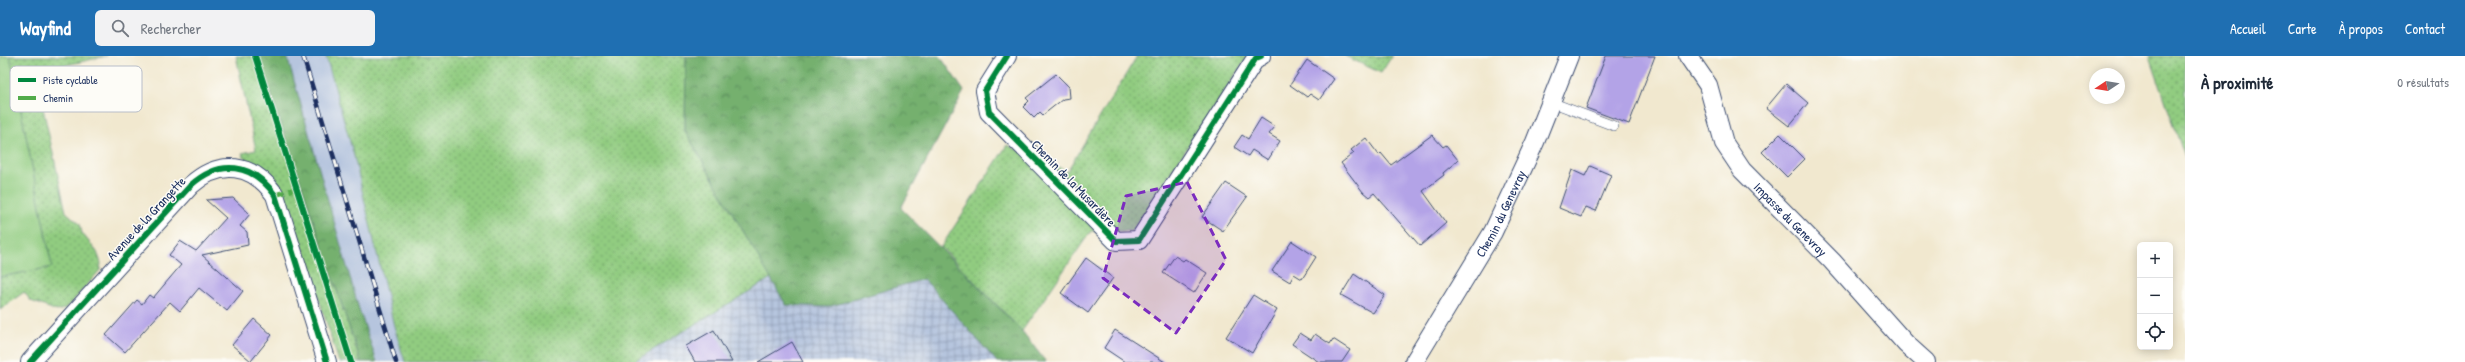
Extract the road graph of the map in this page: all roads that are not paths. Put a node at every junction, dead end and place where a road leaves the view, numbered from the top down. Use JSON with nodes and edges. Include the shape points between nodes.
{"nodes":[{"id":1,"x":1007,"y":56,"type":"edge"},
{"id":2,"x":1261,"y":56,"type":"edge"},
{"id":3,"x":1569,"y":56,"type":"edge"},
{"id":4,"x":1688,"y":56,"type":"edge"},
{"id":5,"x":1551,"y":102,"type":"junction"},
{"id":6,"x":1614,"y":126,"type":"dead end"},
{"id":7,"x":30,"y":362,"type":"edge"},
{"id":8,"x":327,"y":362,"type":"edge"},
{"id":9,"x":1414,"y":362,"type":"edge"},
{"id":10,"x":1926,"y":362,"type":"edge"}],
"edges":[{"from":1,"to":2,"type":"street","name":"Chemin de la Musardière","via":[[985,91],[989,112],[1116,242],[1139,240],[1256,58]]},
{"from":3,"to":5,"type":"street","name":"Chemin du Genevray"},
{"from":4,"to":10,"type":"street","name":"Impasse du Genevray","via":[[1708,85],[1724,143],[1742,170],[1832,261],[1906,344]]},
{"from":5,"to":6,"type":"lane"},
{"from":5,"to":9,"type":"street","name":"Chemin du Genevray","via":[[1515,188],[1493,232]]},
{"from":7,"to":8,"type":"street","name":"Avenue de la Grangette","via":[[190,185],[208,172],[230,168],[251,173],[265,182],[275,195]]}]}
